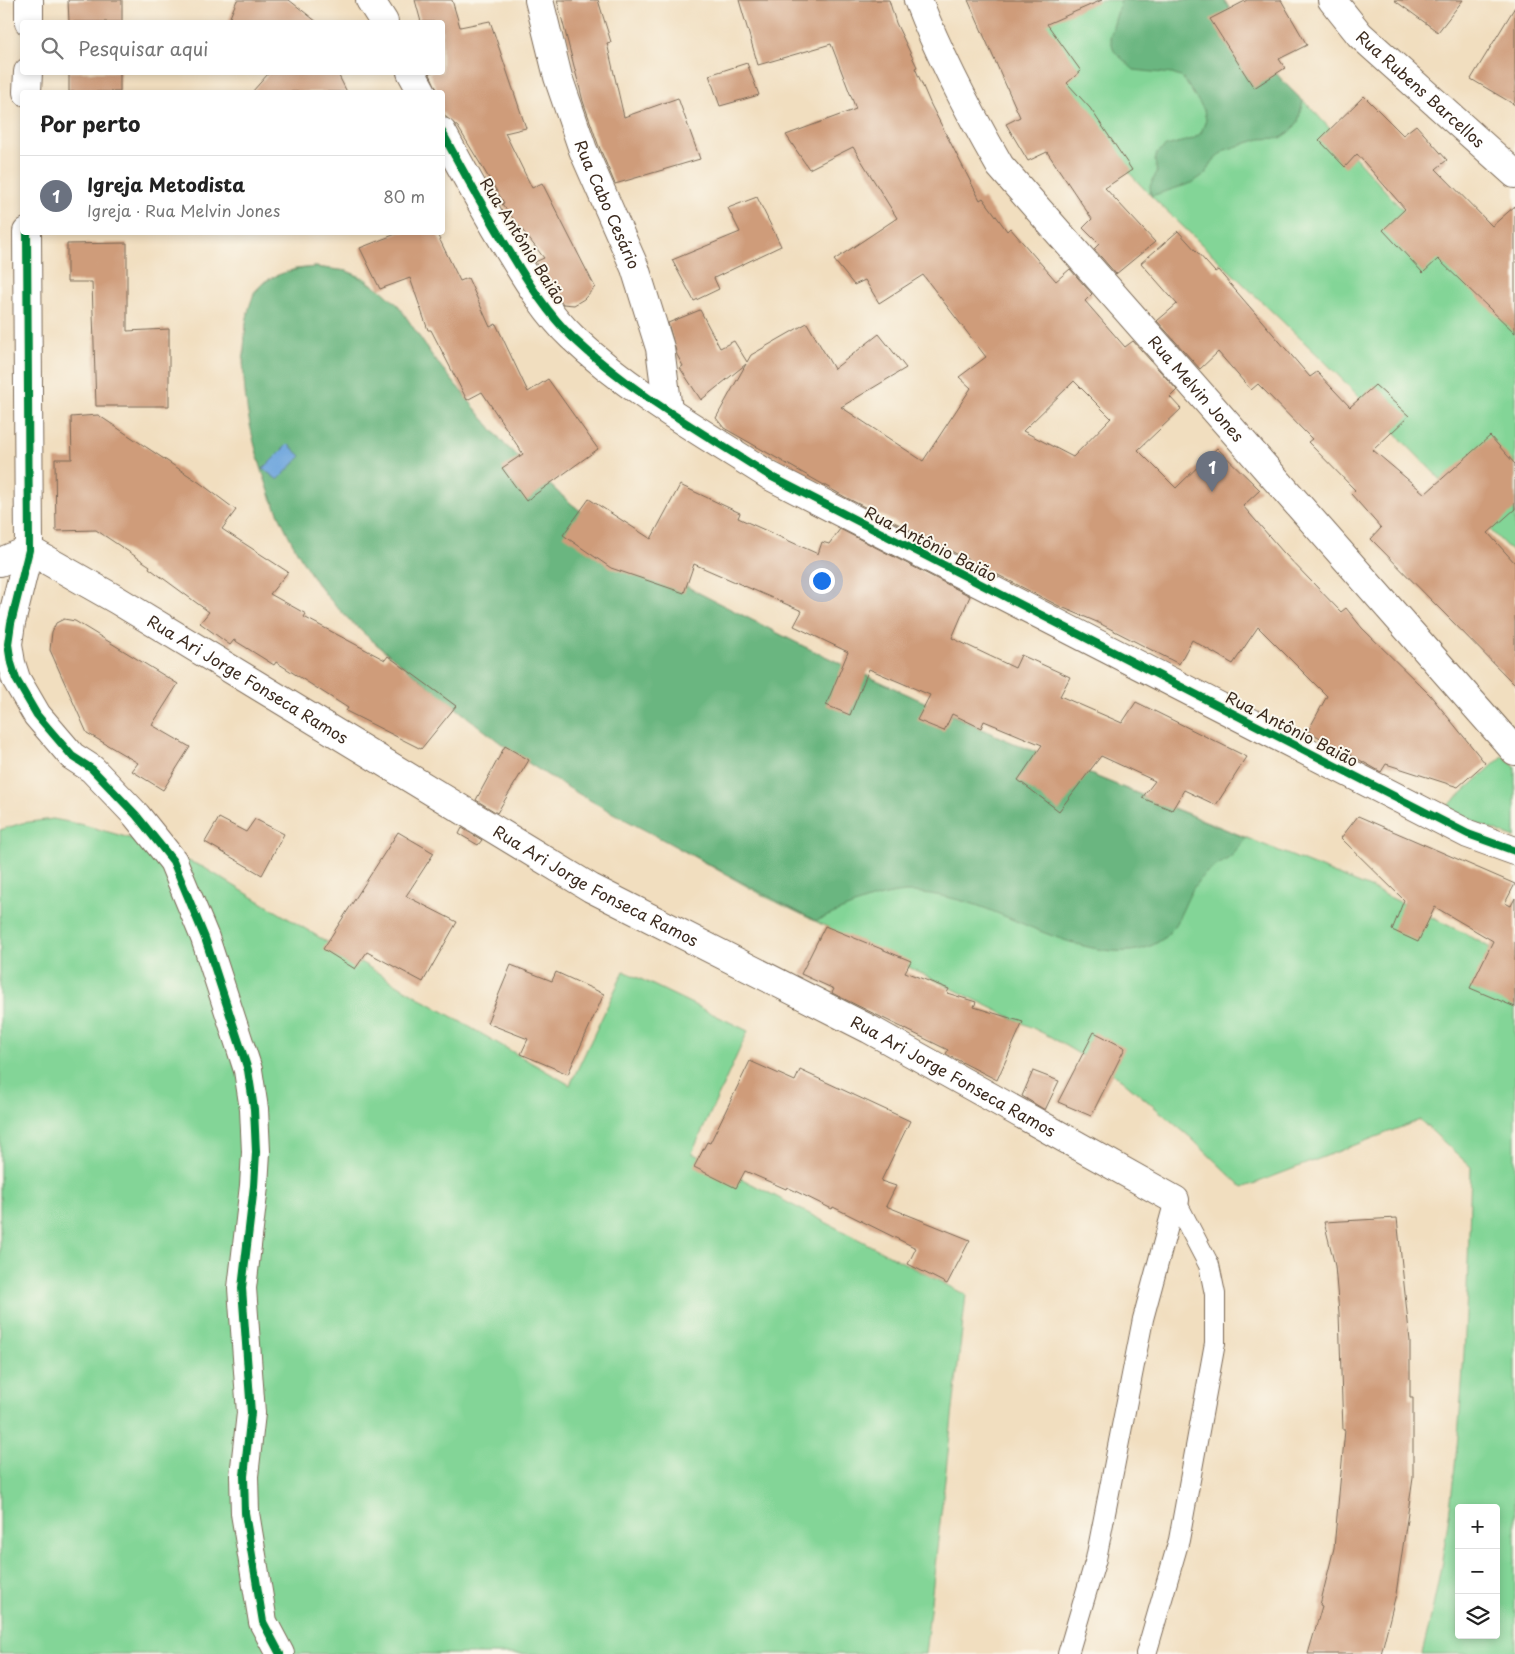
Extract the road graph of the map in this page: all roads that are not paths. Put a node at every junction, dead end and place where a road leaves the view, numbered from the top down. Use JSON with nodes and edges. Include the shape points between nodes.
{"nodes":[{"id":1,"x":29,"y":0,"type":"edge"},
{"id":2,"x":370,"y":0,"type":"edge"},
{"id":3,"x":539,"y":0,"type":"edge"},
{"id":4,"x":918,"y":0,"type":"edge"},
{"id":5,"x":1332,"y":0,"type":"edge"},
{"id":6,"x":29,"y":20,"type":"edge"},
{"id":7,"x":383,"y":20,"type":"edge"},
{"id":8,"x":28,"y":75,"type":"edge"},
{"id":9,"x":413,"y":75,"type":"edge"},
{"id":10,"x":27,"y":90,"type":"edge"},
{"id":11,"x":421,"y":90,"type":"edge"},
{"id":12,"x":445,"y":138,"type":"edge"},
{"id":13,"x":1515,"y":174,"type":"edge"},
{"id":14,"x":27,"y":235,"type":"edge"},
{"id":15,"x":668,"y":410,"type":"junction"},
{"id":16,"x":29,"y":550,"type":"junction"},
{"id":17,"x":0,"y":562,"type":"edge"},
{"id":18,"x":1515,"y":751,"type":"edge"},
{"id":19,"x":1515,"y":851,"type":"edge"},
{"id":20,"x":1175,"y":1200,"type":"junction"},
{"id":21,"x":280,"y":1654,"type":"edge"},
{"id":22,"x":1068,"y":1654,"type":"edge"},
{"id":23,"x":1146,"y":1654,"type":"edge"}],
"edges":[{"from":1,"to":6,"type":"street"},
{"from":2,"to":7,"type":"street"},
{"from":3,"to":15,"type":"street","name":"Rua Cabo Cesário","via":[[558,77],[583,150],[635,268],[657,339]]},
{"from":4,"to":18,"type":"street","name":"Rua Melvin Jones","via":[[965,104],[1000,166]]},
{"from":5,"to":13,"type":"street","name":"Rua Rubens Barcellos","via":[[1360,35]]},
{"from":8,"to":10,"type":"street"},
{"from":9,"to":11,"type":"street"},
{"from":12,"to":15,"type":"street","name":"Rua Antônio Baião","via":[[482,207],[538,297],[571,336],[618,376]]},
{"from":14,"to":16,"type":"street"},
{"from":15,"to":19,"type":"street","name":"Rua Antônio Baião","via":[[770,476],[1468,834]]},
{"from":16,"to":17,"type":"street"},
{"from":16,"to":20,"type":"street","name":"Rua Ari Jorge Fonseca Ramos","via":[[117,600],[591,888],[869,1029]]},
{"from":16,"to":21,"type":"street","via":[[8,644],[16,679],[37,715],[72,756],[92,769],[136,815],[172,861],[206,938],[248,1070],[256,1152],[242,1288],[251,1413],[244,1476],[245,1514],[263,1622]]},
{"from":20,"to":22,"type":"lane","via":[[1143,1319],[1096,1559]]},
{"from":20,"to":23,"type":"lane","via":[[1209,1265],[1214,1294],[1215,1343],[1179,1540]]}]}
